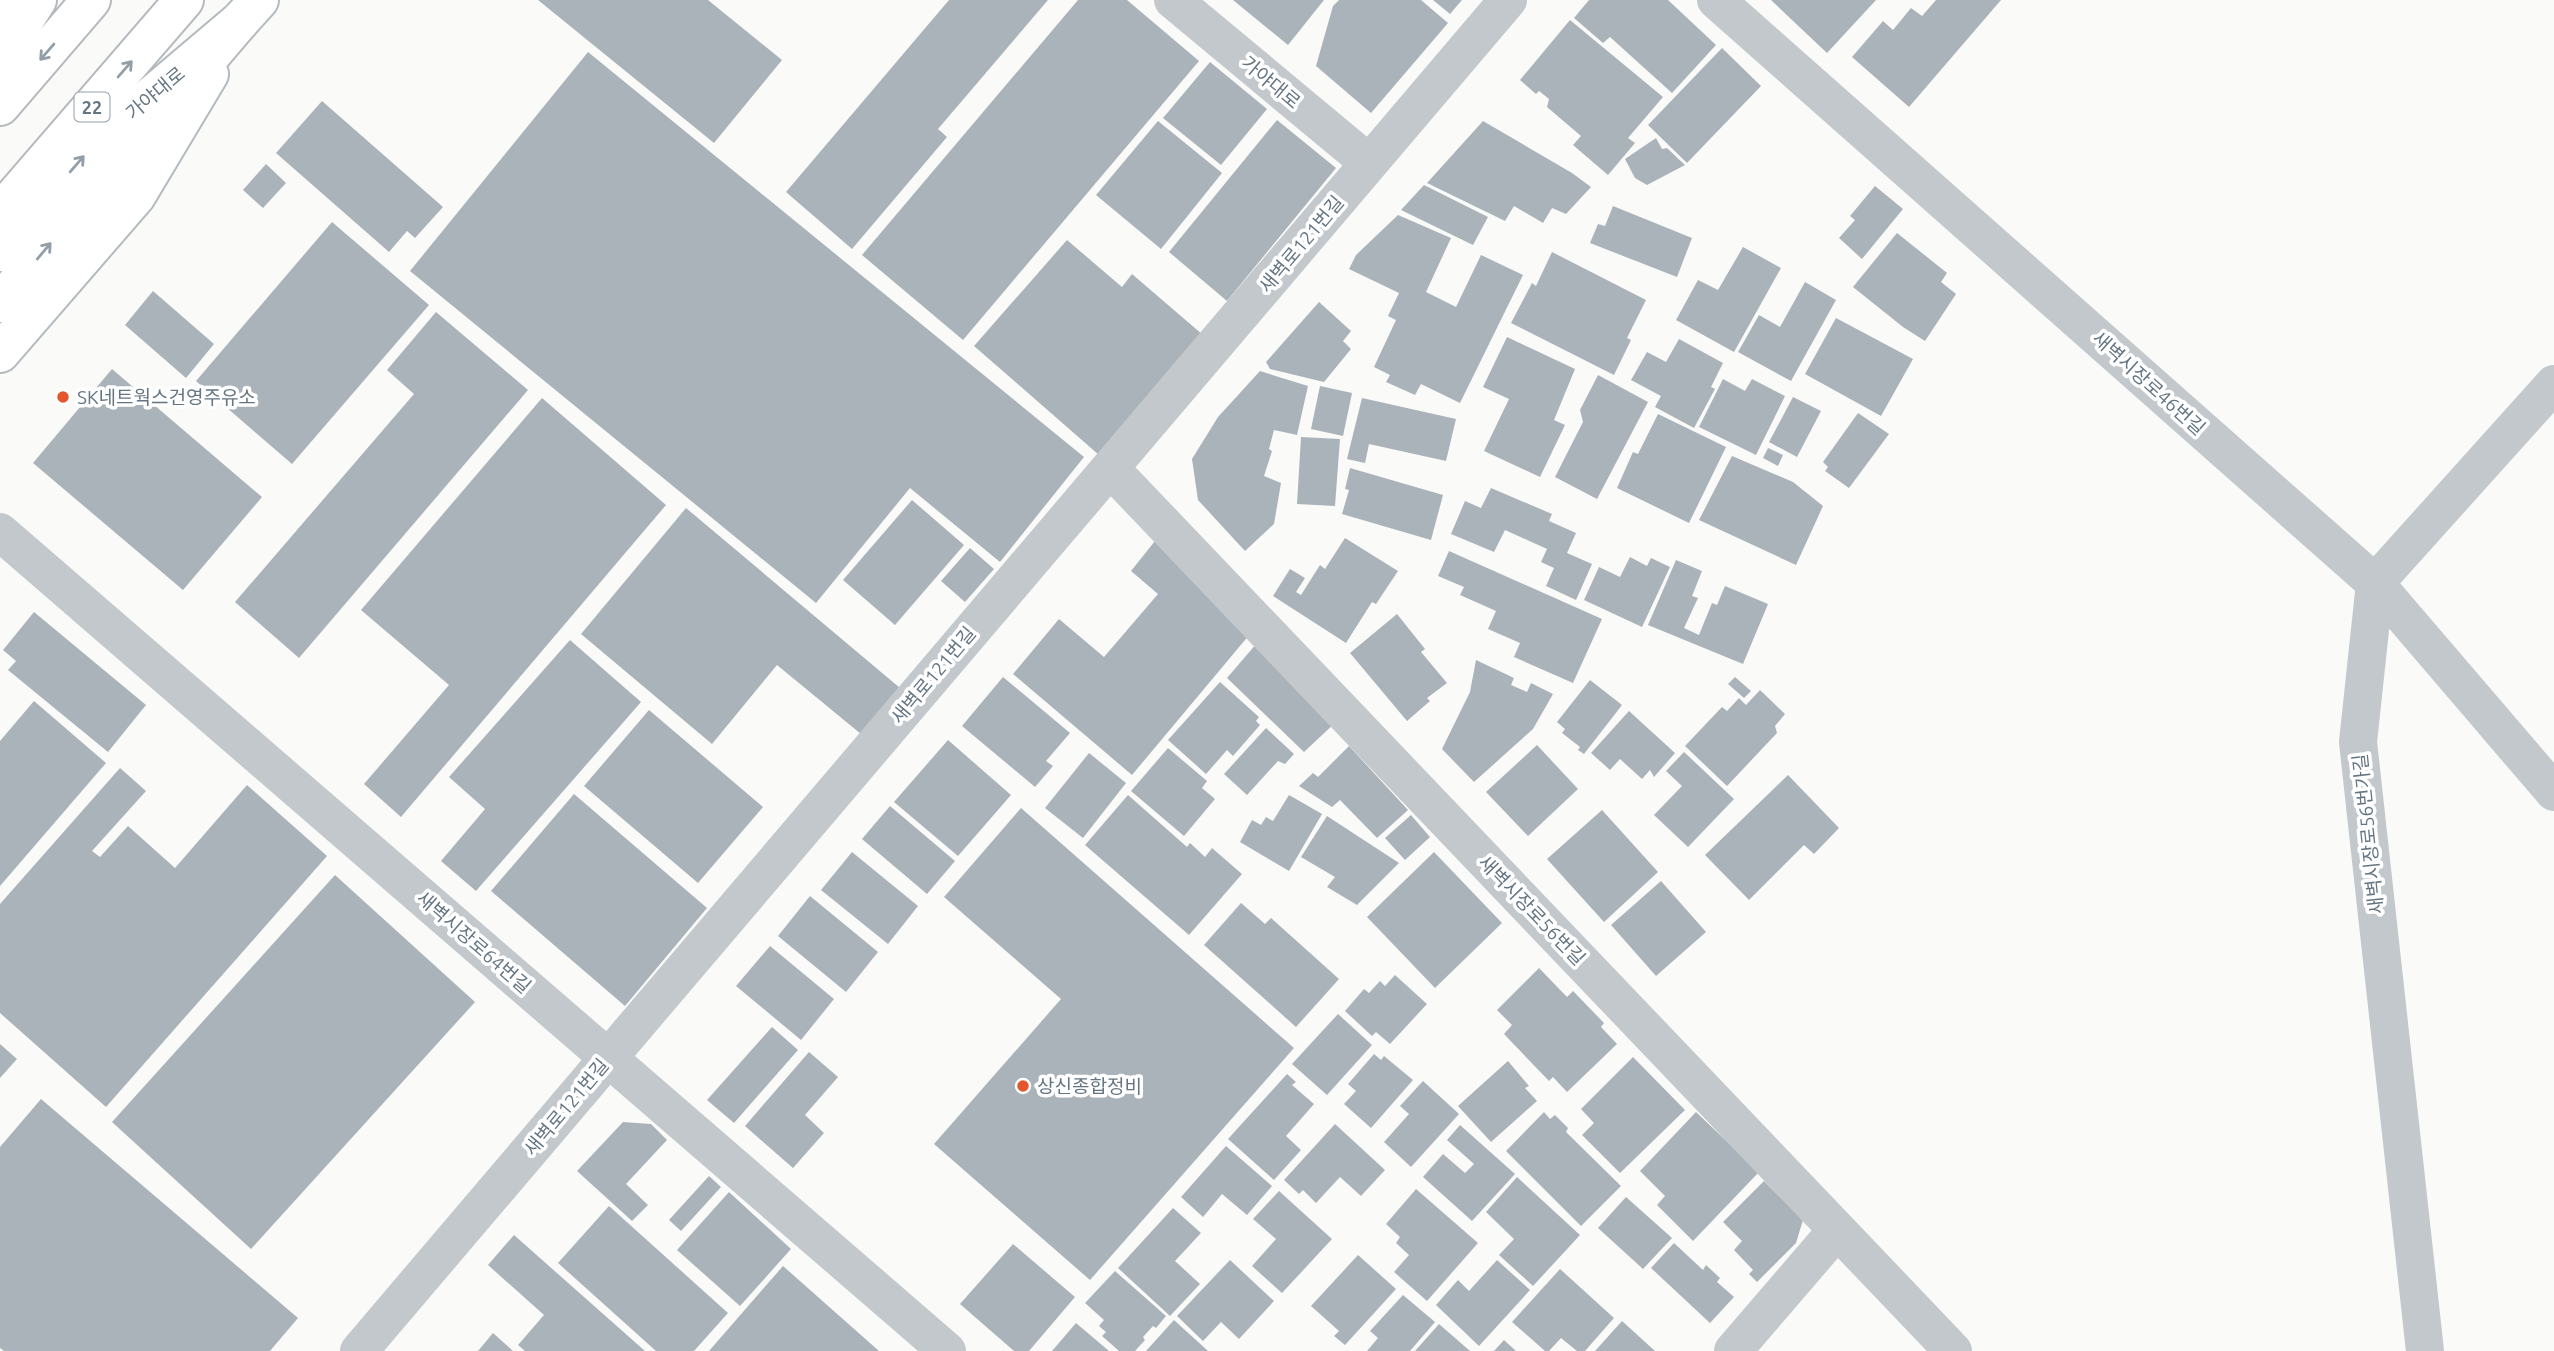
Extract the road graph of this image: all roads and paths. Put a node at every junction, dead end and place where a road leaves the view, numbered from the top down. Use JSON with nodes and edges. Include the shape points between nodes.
{"nodes":[{"id":1,"x":15,"y":0,"type":"edge"},
{"id":2,"x":37,"y":0,"type":"edge"},
{"id":3,"x":91,"y":0,"type":"edge"},
{"id":4,"x":184,"y":0,"type":"edge"},
{"id":5,"x":1173,"y":0,"type":"edge"},
{"id":6,"x":1508,"y":0,"type":"edge"},
{"id":7,"x":1716,"y":0,"type":"edge"},
{"id":8,"x":249,"y":11,"type":"edge"},
{"id":9,"x":0,"y":18,"type":"edge"},
{"id":10,"x":0,"y":59,"type":"edge"},
{"id":11,"x":0,"y":106,"type":"edge"},
{"id":12,"x":1369,"y":163,"type":"junction"},
{"id":13,"x":0,"y":213,"type":"edge"},
{"id":14,"x":0,"y":253,"type":"edge"},
{"id":15,"x":0,"y":303,"type":"edge"},
{"id":16,"x":0,"y":353,"type":"edge"},
{"id":17,"x":2554,"y":383,"type":"edge"},
{"id":18,"x":1110,"y":468,"type":"junction"},
{"id":19,"x":0,"y":532,"type":"edge"},
{"id":20,"x":2375,"y":583,"type":"junction"},
{"id":21,"x":2554,"y":793,"type":"edge"},
{"id":22,"x":608,"y":1058,"type":"junction"},
{"id":23,"x":1838,"y":1230,"type":"junction"},
{"id":24,"x":359,"y":1351,"type":"edge"},
{"id":25,"x":947,"y":1351,"type":"edge"},
{"id":26,"x":1733,"y":1351,"type":"edge"},
{"id":27,"x":1953,"y":1351,"type":"edge"},
{"id":28,"x":2425,"y":1351,"type":"edge"}],
"edges":[{"from":1,"to":9,"type":"main road"},
{"from":2,"to":10,"type":"main road"},
{"from":3,"to":11,"type":"main road","one_way":true},
{"from":13,"to":4,"type":"main road","number":"22","one_way":true},
{"from":5,"to":12,"type":"street","name":"가야대로"},
{"from":6,"to":12,"type":"street","name":"새벽로121번길"},
{"from":7,"to":20,"type":"street","name":"새벽시장로46번길"},
{"from":14,"to":8,"type":"main road","name":"가야대로","one_way":true,"via":[[90,148]]},
{"from":15,"to":8,"type":"main road","one_way":true},
{"from":8,"to":16,"type":"main road","via":[[136,196]]},
{"from":12,"to":18,"type":"street","name":"새벽로121번길"},
{"from":17,"to":20,"type":"street"},
{"from":18,"to":22,"type":"street","name":"새벽로121번길"},
{"from":18,"to":23,"type":"street","name":"새벽시장로56번길"},
{"from":19,"to":22,"type":"street","name":"새벽시장로64번길"},
{"from":20,"to":21,"type":"street","name":"새벽시장로46번길"},
{"from":20,"to":28,"type":"street","name":"새벽시장로56번가길","via":[[2358,741]]},
{"from":22,"to":24,"type":"street","name":"새벽로121번길"},
{"from":22,"to":25,"type":"street","name":"새벽시장로64번길"},
{"from":23,"to":26,"type":"street"},
{"from":23,"to":27,"type":"street","name":"새벽시장로56번길"}]}
